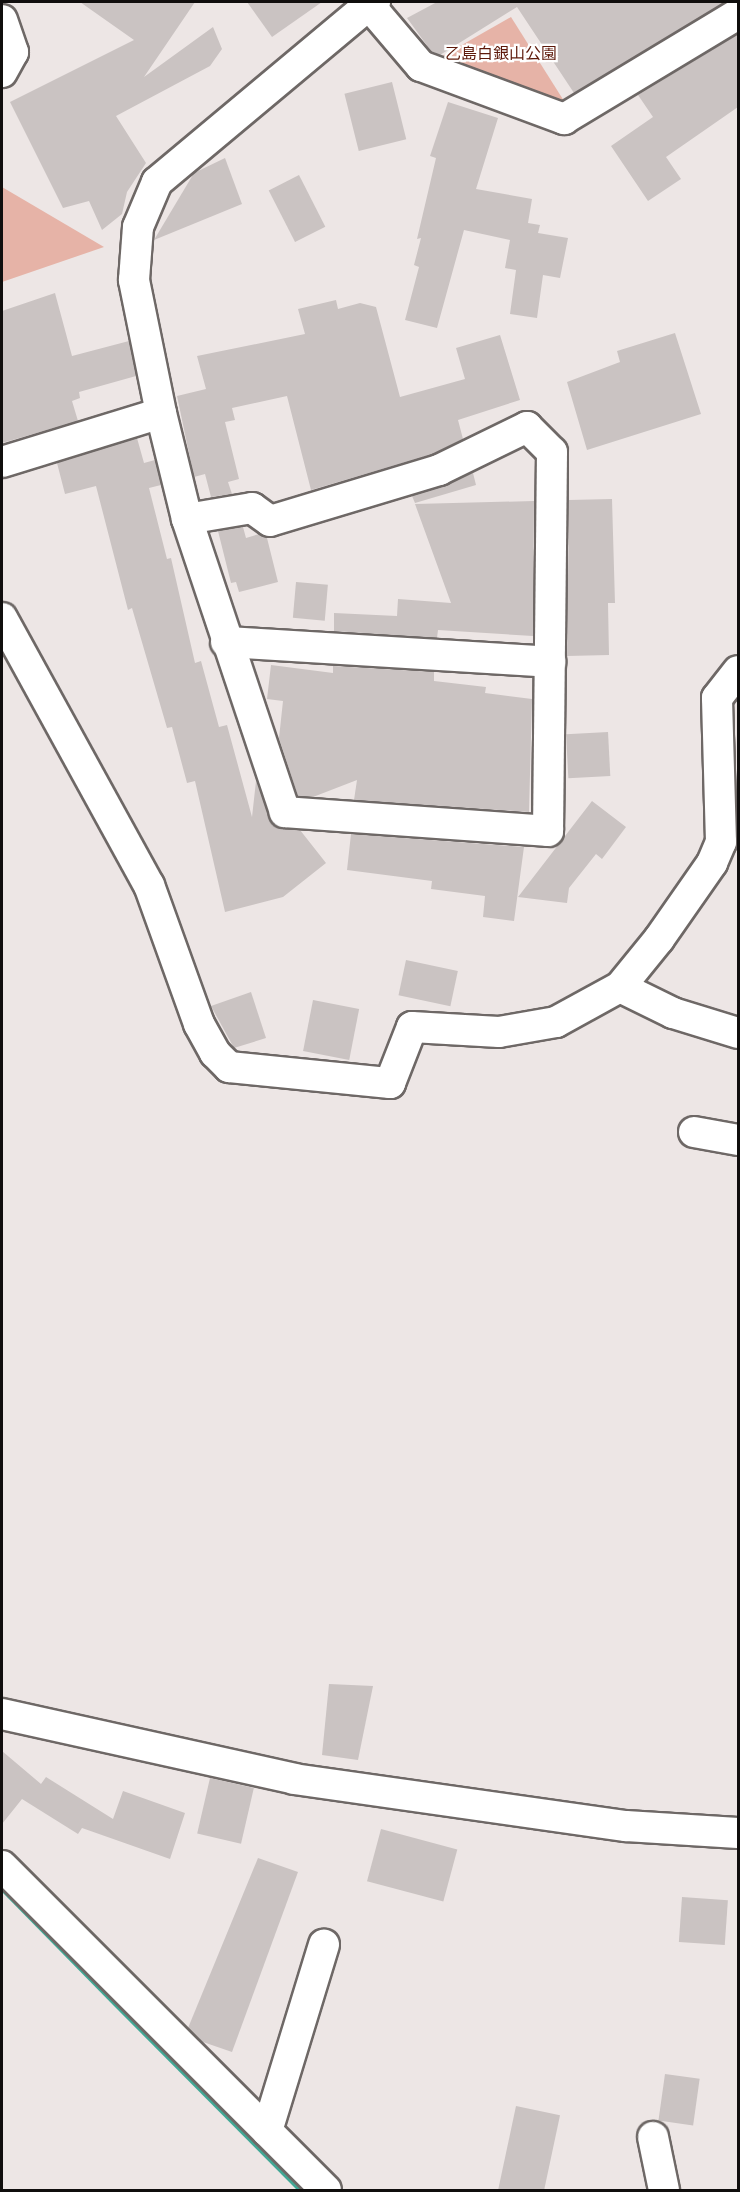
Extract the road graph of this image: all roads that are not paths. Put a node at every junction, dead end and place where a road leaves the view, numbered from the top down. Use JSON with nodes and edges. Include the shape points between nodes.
{"nodes":[{"id":1,"x":370,"y":3,"type":"edge"},
{"id":2,"x":738,"y":14,"type":"edge"},
{"id":3,"x":2,"y":20,"type":"edge"},
{"id":4,"x":2,"y":72,"type":"edge"},
{"id":5,"x":161,"y":413,"type":"junction"},
{"id":6,"x":2,"y":462,"type":"edge"},
{"id":7,"x":187,"y":519,"type":"junction"},
{"id":8,"x":2,"y":618,"type":"edge"},
{"id":9,"x":226,"y":642,"type":"junction"},
{"id":10,"x":550,"y":662,"type":"junction"},
{"id":11,"x":738,"y":670,"type":"edge"},
{"id":12,"x":620,"y":987,"type":"junction"},
{"id":13,"x":738,"y":1033,"type":"edge"},
{"id":14,"x":694,"y":1132,"type":"dead end"},
{"id":15,"x":738,"y":1140,"type":"edge"},
{"id":16,"x":2,"y":1714,"type":"edge"},
{"id":17,"x":738,"y":1833,"type":"edge"},
{"id":18,"x":2,"y":1866,"type":"edge"},
{"id":19,"x":324,"y":1946,"type":"dead end"},
{"id":20,"x":267,"y":2131,"type":"junction"},
{"id":21,"x":653,"y":2137,"type":"dead end"},
{"id":22,"x":326,"y":2190,"type":"edge"},
{"id":23,"x":664,"y":2190,"type":"edge"}],
"edges":[{"from":1,"to":2,"type":"street","via":[[421,66],[564,119]]},
{"from":1,"to":5,"type":"street","via":[[157,182],[138,227],[134,280]]},
{"from":3,"to":4,"type":"street","via":[[13,52]]},
{"from":5,"to":6,"type":"street"},
{"from":5,"to":7,"type":"street"},
{"from":7,"to":9,"type":"street"},
{"from":7,"to":10,"type":"street","via":[[252,508],[270,521],[438,470],[527,427],[552,452]]},
{"from":8,"to":12,"type":"street","via":[[149,885],[199,1024],[215,1053],[229,1067],[390,1083],[412,1028],[499,1032],[556,1022]]},
{"from":9,"to":10,"type":"street"},
{"from":9,"to":10,"type":"street","via":[[285,812],[548,831]]},
{"from":11,"to":12,"type":"street","via":[[717,698],[721,842],[666,930]]},
{"from":12,"to":13,"type":"street","via":[[673,1013]]},
{"from":14,"to":15,"type":"street"},
{"from":16,"to":17,"type":"street","via":[[294,1779],[626,1826]]},
{"from":18,"to":20,"type":"street"},
{"from":19,"to":20,"type":"street"},
{"from":20,"to":22,"type":"street"},
{"from":21,"to":23,"type":"street"}]}
